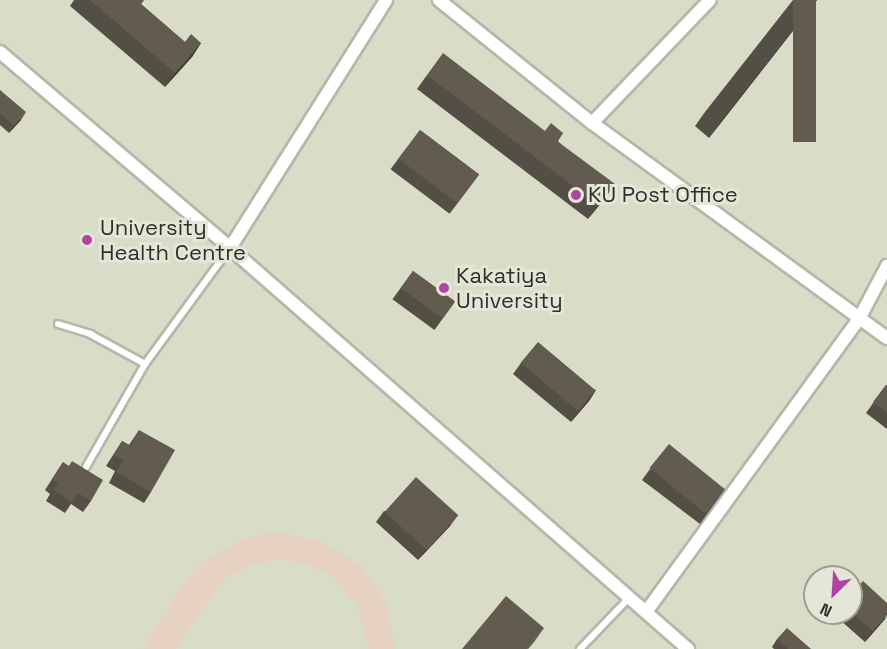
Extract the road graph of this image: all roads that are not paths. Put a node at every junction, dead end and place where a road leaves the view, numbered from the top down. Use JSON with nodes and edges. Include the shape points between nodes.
{"nodes":[{"id":1,"x":386,"y":0,"type":"edge"},
{"id":2,"x":439,"y":0,"type":"edge"},
{"id":3,"x":710,"y":0,"type":"edge"},
{"id":4,"x":0,"y":52,"type":"edge"},
{"id":5,"x":592,"y":123,"type":"junction"},
{"id":6,"x":230,"y":248,"type":"junction"},
{"id":7,"x":887,"y":266,"type":"edge"},
{"id":8,"x":860,"y":317,"type":"junction"},
{"id":9,"x":58,"y":324,"type":"dead end"},
{"id":10,"x":887,"y":338,"type":"edge"},
{"id":11,"x":145,"y":364,"type":"junction"},
{"id":12,"x":86,"y":467,"type":"edge"},
{"id":13,"x":630,"y":598,"type":"junction"},
{"id":14,"x":646,"y":612,"type":"junction"},
{"id":15,"x":580,"y":649,"type":"edge"},
{"id":16,"x":688,"y":649,"type":"edge"}],
"edges":[{"from":1,"to":6,"type":"street"},
{"from":2,"to":5,"type":"street"},
{"from":3,"to":5,"type":"street"},
{"from":4,"to":6,"type":"street"},
{"from":5,"to":8,"type":"street"},
{"from":6,"to":11,"type":"lane"},
{"from":6,"to":13,"type":"street"},
{"from":7,"to":8,"type":"street"},
{"from":8,"to":10,"type":"street"},
{"from":8,"to":14,"type":"street"},
{"from":9,"to":11,"type":"lane","via":[[90,334]]},
{"from":11,"to":12,"type":"lane"},
{"from":13,"to":14,"type":"street"},
{"from":13,"to":15,"type":"lane"},
{"from":14,"to":16,"type":"street"}]}
